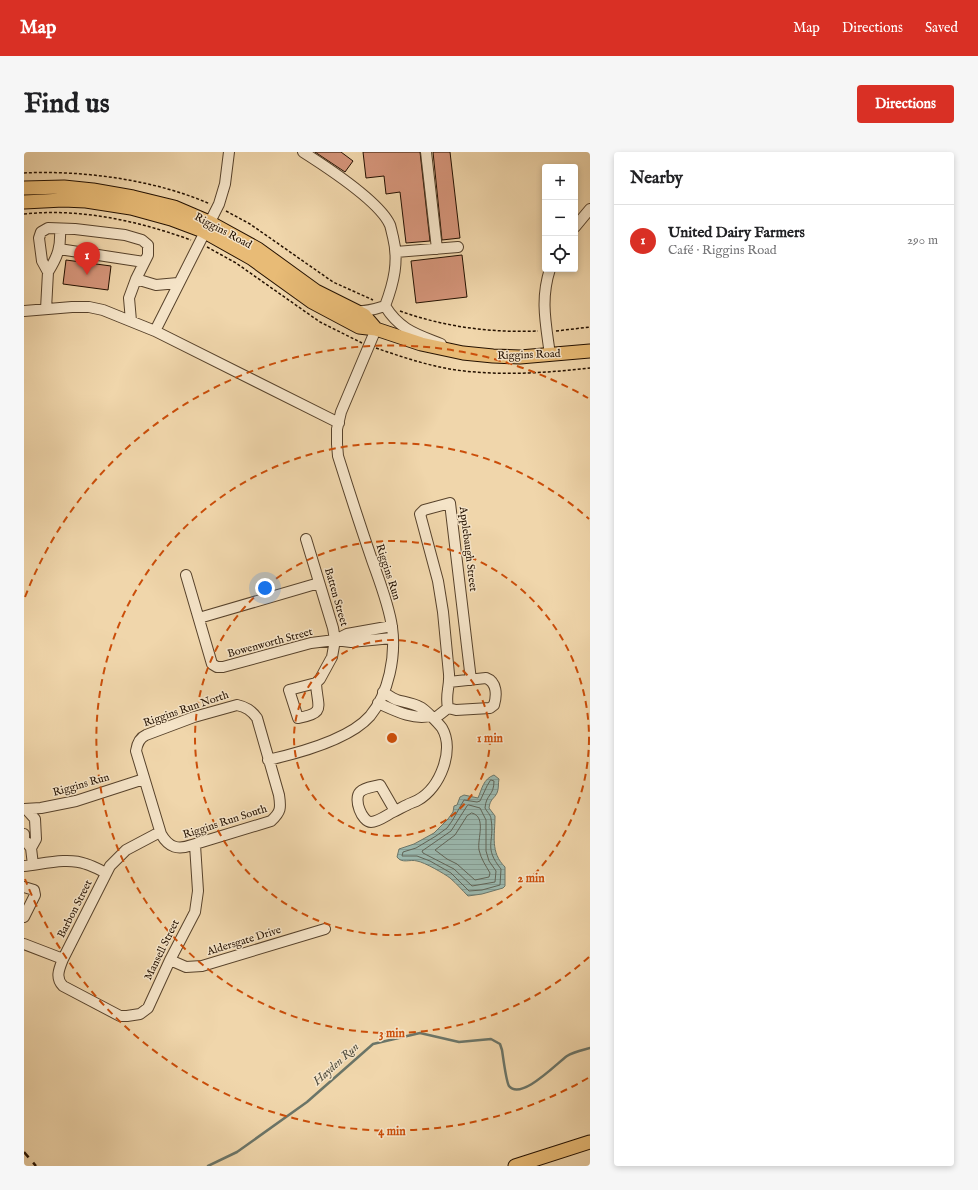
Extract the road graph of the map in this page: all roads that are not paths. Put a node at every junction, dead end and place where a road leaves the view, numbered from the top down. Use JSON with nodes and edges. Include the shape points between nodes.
{"nodes":[{"id":1,"x":229,"y":152,"type":"edge"},
{"id":2,"x":303,"y":152,"type":"edge"},
{"id":3,"x":426,"y":152,"type":"edge"},
{"id":4,"x":24,"y":188,"type":"edge"},
{"id":5,"x":24,"y":202,"type":"edge"},
{"id":6,"x":590,"y":209,"type":"edge"},
{"id":7,"x":578,"y":223,"type":"edge"},
{"id":8,"x":207,"y":227,"type":"junction"},
{"id":9,"x":60,"y":229,"type":"junction"},
{"id":10,"x":458,"y":247,"type":"dead end"},
{"id":11,"x":59,"y":249,"type":"junction"},
{"id":12,"x":437,"y":249,"type":"junction"},
{"id":13,"x":396,"y":252,"type":"junction"},
{"id":14,"x":144,"y":262,"type":"junction"},
{"id":15,"x":48,"y":272,"type":"junction"},
{"id":16,"x":549,"y":272,"type":"edge"},
{"id":17,"x":136,"y":279,"type":"junction"},
{"id":18,"x":178,"y":283,"type":"junction"},
{"id":19,"x":385,"y":306,"type":"junction"},
{"id":20,"x":46,"y":309,"type":"junction"},
{"id":21,"x":24,"y":311,"type":"edge"},
{"id":22,"x":355,"y":311,"type":"junction"},
{"id":23,"x":131,"y":321,"type":"junction"},
{"id":24,"x":376,"y":329,"type":"junction"},
{"id":25,"x":155,"y":331,"type":"junction"},
{"id":26,"x":590,"y":351,"type":"edge"},
{"id":27,"x":463,"y":353,"type":"junction"},
{"id":28,"x":550,"y":355,"type":"junction"},
{"id":29,"x":338,"y":423,"type":"junction"},
{"id":30,"x":306,"y":539,"type":"dead end"},
{"id":31,"x":186,"y":575,"type":"dead end"},
{"id":32,"x":319,"y":583,"type":"junction"},
{"id":33,"x":199,"y":618,"type":"junction"},
{"id":34,"x":392,"y":626,"type":"junction"},
{"id":35,"x":392,"y":638,"type":"junction"},
{"id":36,"x":335,"y":640,"type":"junction"},
{"id":37,"x":471,"y":680,"type":"junction"},
{"id":38,"x":449,"y":682,"type":"junction"},
{"id":39,"x":316,"y":683,"type":"dead end"},
{"id":40,"x":383,"y":692,"type":"junction"},
{"id":41,"x":406,"y":702,"type":"junction"},
{"id":42,"x":378,"y":703,"type":"junction"},
{"id":43,"x":448,"y":708,"type":"junction"},
{"id":44,"x":403,"y":714,"type":"junction"},
{"id":45,"x":432,"y":717,"type":"junction"},
{"id":46,"x":268,"y":760,"type":"junction"},
{"id":47,"x":144,"y":779,"type":"junction"},
{"id":48,"x":25,"y":811,"type":"edge"},
{"id":49,"x":395,"y":811,"type":"dead end"},
{"id":50,"x":160,"y":832,"type":"junction"},
{"id":51,"x":36,"y":833,"type":"junction"},
{"id":52,"x":24,"y":834,"type":"edge"},
{"id":53,"x":195,"y":845,"type":"junction"},
{"id":54,"x":31,"y":848,"type":"junction"},
{"id":55,"x":29,"y":866,"type":"edge"},
{"id":56,"x":106,"y":873,"type":"junction"},
{"id":57,"x":24,"y":887,"type":"edge"},
{"id":58,"x":24,"y":918,"type":"edge"},
{"id":59,"x":325,"y":929,"type":"dead end"},
{"id":60,"x":24,"y":944,"type":"edge"},
{"id":61,"x":63,"y":959,"type":"junction"},
{"id":62,"x":170,"y":960,"type":"junction"},
{"id":63,"x":96,"y":1003,"type":"joint"},
{"id":64,"x":590,"y":1142,"type":"edge"},
{"id":65,"x":515,"y":1166,"type":"edge"}],
"edges":[{"from":1,"to":8,"type":"street","via":[[225,184]]},
{"from":2,"to":13,"type":"street","via":[[356,190],[378,210],[390,224]]},
{"from":3,"to":12,"type":"street"},
{"from":4,"to":8,"type":"main road","name":"Riggins Road","via":[[64,187],[133,197],[174,207]]},
{"from":5,"to":8,"type":"main road","name":"Riggins Road","via":[[86,201],[131,208]]},
{"from":6,"to":7,"type":"street"},
{"from":8,"to":18,"type":"street"},
{"from":8,"to":22,"type":"main road","name":"Riggins Road","via":[[258,249],[316,291]]},
{"from":8,"to":24,"type":"main road","name":"Riggins Road","via":[[312,302],[359,327]]},
{"from":9,"to":11,"type":"street"},
{"from":9,"to":14,"type":"street","via":[[126,235],[142,240],[148,245],[148,255]]},
{"from":9,"to":15,"type":"street","via":[[48,228],[40,232],[42,261]]},
{"from":10,"to":12,"type":"street"},
{"from":11,"to":14,"type":"street"},
{"from":11,"to":15,"type":"street","via":[[56,260]]},
{"from":12,"to":13,"type":"street"},
{"from":13,"to":19,"type":"street","via":[[391,290]]},
{"from":14,"to":17,"type":"street"},
{"from":15,"to":20,"type":"street"},
{"from":16,"to":28,"type":"street","via":[[544,296]]},
{"from":17,"to":18,"type":"street","via":[[156,285]]},
{"from":17,"to":23,"type":"street","via":[[130,298]]},
{"from":18,"to":25,"type":"street"},
{"from":19,"to":22,"type":"street","via":[[375,310]]},
{"from":19,"to":27,"type":"street","via":[[402,327]]},
{"from":20,"to":21,"type":"street"},
{"from":20,"to":23,"type":"street","via":[[89,307]]},
{"from":22,"to":24,"type":"main road","name":"Riggins Road","via":[[364,315]]},
{"from":23,"to":25,"type":"street"},
{"from":24,"to":27,"type":"main road","name":"Riggins Road","via":[[421,344]]},
{"from":24,"to":29,"type":"street","name":"Riggins Run"},
{"from":25,"to":29,"type":"street"},
{"from":26,"to":28,"type":"main road","name":"Riggins Road"},
{"from":27,"to":28,"type":"main road","name":"Riggins Road","via":[[500,356]]},
{"from":29,"to":34,"type":"street","name":"Riggins Run","via":[[338,456]]},
{"from":30,"to":32,"type":"street","name":"Batten Street"},
{"from":31,"to":33,"type":"street"},
{"from":32,"to":33,"type":"street"},
{"from":32,"to":36,"type":"street","name":"Batten Street"},
{"from":33,"to":36,"type":"street","name":"Bowenworth Street","via":[[212,664],[223,668],[311,643]]},
{"from":34,"to":35,"type":"street","name":"Riggins Run"},
{"from":34,"to":36,"type":"street","name":"Bowenworth Street","via":[[346,634]]},
{"from":35,"to":36,"type":"street","name":"Bowenworth Street","via":[[351,642]]},
{"from":35,"to":40,"type":"street","name":"Riggins Run","via":[[393,653]]},
{"from":36,"to":39,"type":"street","name":"Batten Street","via":[[332,657]]},
{"from":37,"to":38,"type":"street"},
{"from":37,"to":38,"type":"street","name":"Applebaugh Street","via":[[450,503],[424,510],[420,514],[438,581]]},
{"from":37,"to":43,"type":"street","via":[[491,680],[496,698],[494,705],[490,708]]},
{"from":38,"to":43,"type":"street","name":"Applebaugh Street","via":[[446,700]]},
{"from":40,"to":41,"type":"street"},
{"from":40,"to":42,"type":"street","name":"Riggins Run"},
{"from":41,"to":44,"type":"street"},
{"from":41,"to":45,"type":"street","via":[[421,707]]},
{"from":42,"to":44,"type":"street"},
{"from":42,"to":46,"type":"street","name":"Riggins Run","via":[[369,716],[354,729],[337,738],[299,753]]},
{"from":43,"to":45,"type":"street"},
{"from":44,"to":45,"type":"street"},
{"from":45,"to":49,"type":"street","via":[[443,729],[446,738],[445,766],[429,792],[419,800]]},
{"from":46,"to":47,"type":"street","name":"Riggins Run North","via":[[257,718],[245,706],[237,705],[194,717],[142,737],[136,746],[136,752]]},
{"from":46,"to":53,"type":"street","name":"Riggins Run South","via":[[279,795],[281,806],[278,815],[271,821]]},
{"from":47,"to":48,"type":"street","name":"Riggins Run","via":[[76,801]]},
{"from":47,"to":50,"type":"street","name":"Riggins Run South"},
{"from":48,"to":51,"type":"street","via":[[35,819]]},
{"from":50,"to":53,"type":"street","name":"Riggins Run South","via":[[164,841],[174,847]]},
{"from":50,"to":56,"type":"street","name":"Barbon Street","via":[[126,850]]},
{"from":51,"to":52,"type":"street"},
{"from":51,"to":54,"type":"street"},
{"from":52,"to":54,"type":"street","via":[[24,839]]},
{"from":53,"to":62,"type":"street","name":"Mansell Street","via":[[198,891],[195,912]]},
{"from":54,"to":55,"type":"street"},
{"from":55,"to":56,"type":"street","via":[[76,862]]},
{"from":56,"to":61,"type":"street","name":"Barbon Street"},
{"from":57,"to":58,"type":"street","via":[[34,890],[35,894]]},
{"from":59,"to":62,"type":"street","name":"Aldersgate Drive","via":[[202,966],[186,967]]},
{"from":60,"to":61,"type":"street"},
{"from":61,"to":63,"type":"street","name":"Barbon Street","via":[[58,976],[59,982]]},
{"from":62,"to":63,"type":"street","name":"Mansell Street","via":[[148,1008],[140,1014],[120,1016]]},
{"from":64,"to":65,"type":"main road"}]}
